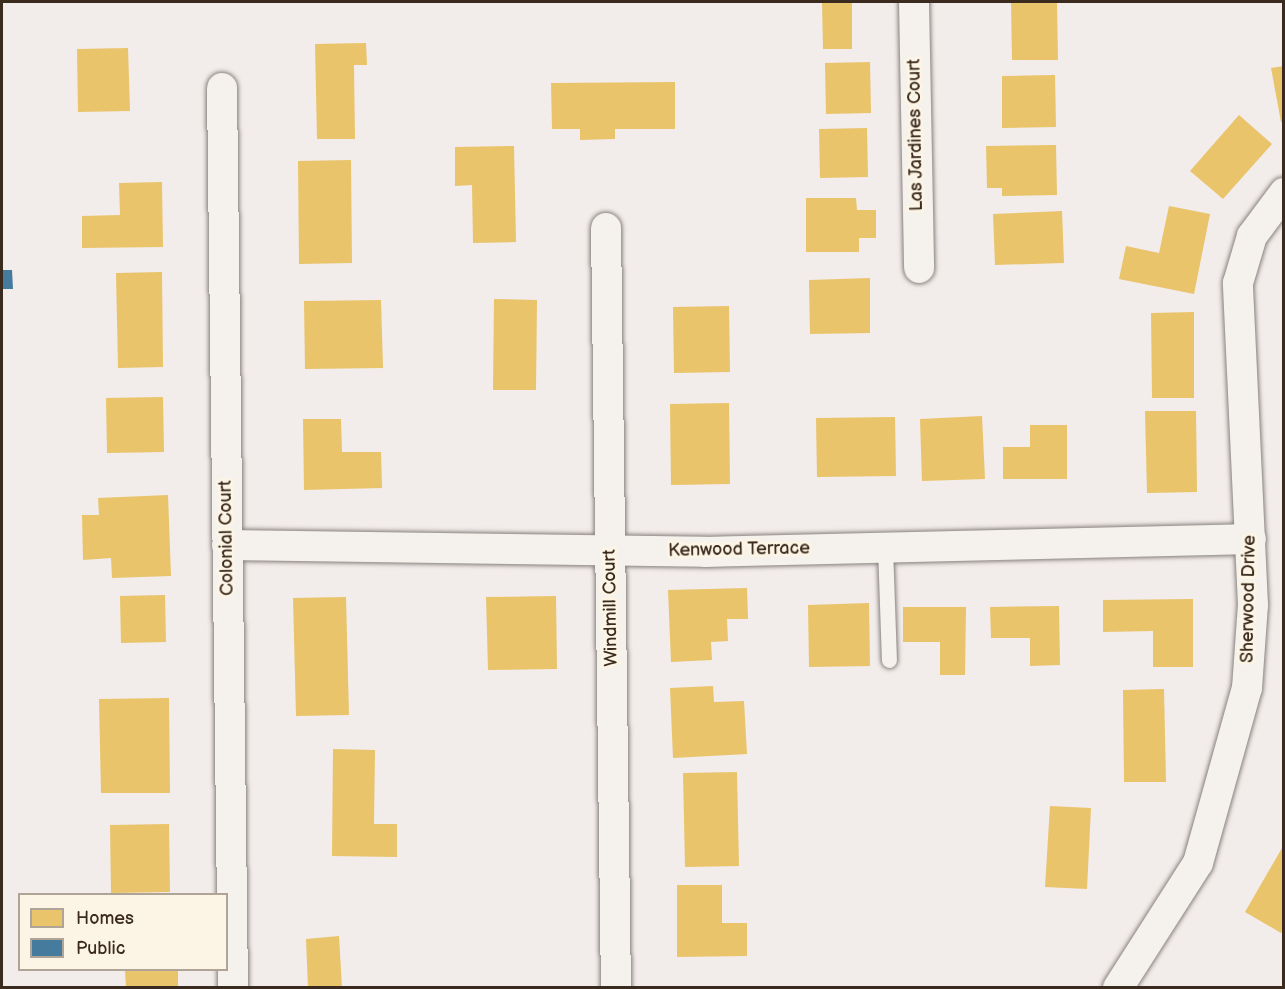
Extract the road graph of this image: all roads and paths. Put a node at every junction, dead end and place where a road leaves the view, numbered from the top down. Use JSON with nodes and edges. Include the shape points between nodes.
{"nodes":[{"id":1,"x":914,"y":2,"type":"edge"},
{"id":2,"x":222,"y":87,"type":"dead end"},
{"id":3,"x":1284,"y":193,"type":"edge"},
{"id":4,"x":606,"y":228,"type":"dead end"},
{"id":5,"x":919,"y":268,"type":"dead end"},
{"id":6,"x":1251,"y":539,"type":"junction"},
{"id":7,"x":227,"y":545,"type":"junction"},
{"id":8,"x":885,"y":547,"type":"junction"},
{"id":9,"x":610,"y":550,"type":"junction"},
{"id":10,"x":889,"y":660,"type":"dead end"},
{"id":11,"x":233,"y":987,"type":"edge"},
{"id":12,"x":616,"y":987,"type":"edge"},
{"id":13,"x":1118,"y":987,"type":"edge"}],
"edges":[{"from":1,"to":5,"type":"street","name":"Las Jardines Court"},
{"from":2,"to":7,"type":"street","name":"Colonial Court"},
{"from":3,"to":6,"type":"street","name":"Sherwood Drive","via":[[1252,236],[1238,282]]},
{"from":4,"to":9,"type":"street","name":"Windmill Court"},
{"from":6,"to":8,"type":"street","name":"Kenwood Terrace"},
{"from":6,"to":13,"type":"street","name":"Sherwood Drive","via":[[1247,688],[1198,863]]},
{"from":7,"to":9,"type":"street","name":"Kenwood Terrace"},
{"from":7,"to":11,"type":"street","name":"Colonial Court"},
{"from":8,"to":9,"type":"street","name":"Kenwood Terrace"},
{"from":8,"to":10,"type":"lane"},
{"from":9,"to":12,"type":"street","name":"Windmill Court"}]}
